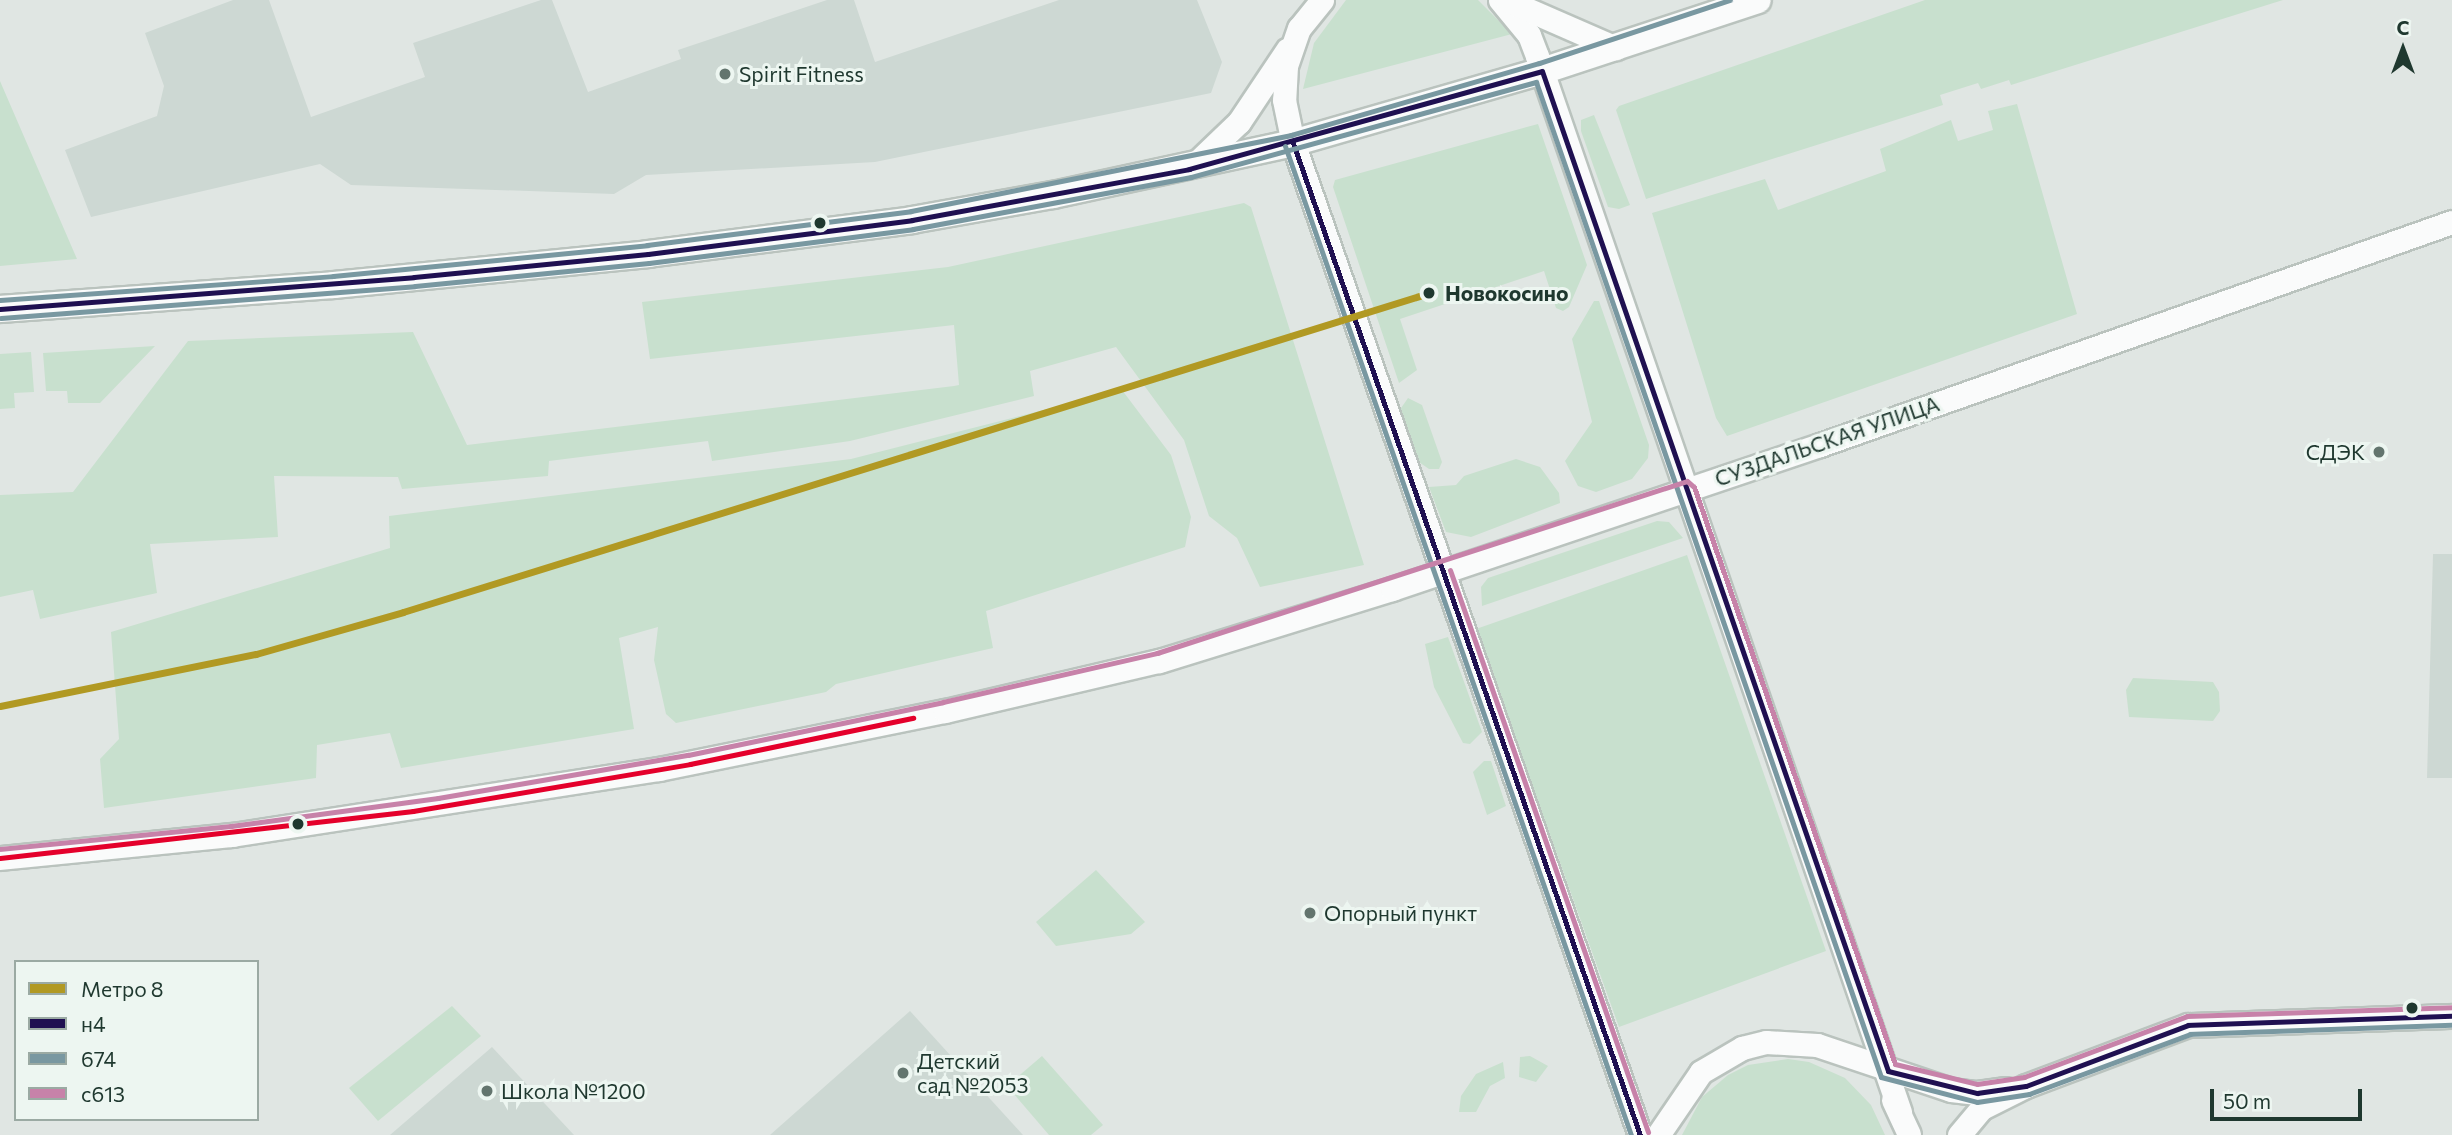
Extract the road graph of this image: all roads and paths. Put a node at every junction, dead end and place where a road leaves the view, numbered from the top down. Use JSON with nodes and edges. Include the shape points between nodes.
{"nodes":[{"id":1,"x":1308,"y":0,"type":"edge"},
{"id":2,"x":1322,"y":0,"type":"edge"},
{"id":3,"x":1500,"y":0,"type":"edge"},
{"id":4,"x":1506,"y":0,"type":"edge"},
{"id":5,"x":1758,"y":0,"type":"edge"},
{"id":6,"x":1296,"y":35,"type":"junction"},
{"id":7,"x":1616,"y":48,"type":"junction"},
{"id":8,"x":1542,"y":71,"type":"junction"},
{"id":9,"x":1293,"y":143,"type":"junction"},
{"id":10,"x":1189,"y":169,"type":"junction"},
{"id":11,"x":2452,"y":222,"type":"edge"},
{"id":12,"x":0,"y":309,"type":"edge"},
{"id":13,"x":1686,"y":490,"type":"junction"},
{"id":14,"x":1441,"y":573,"type":"junction"},
{"id":15,"x":0,"y":858,"type":"edge"},
{"id":16,"x":2452,"y":1016,"type":"edge"},
{"id":17,"x":1840,"y":1053,"type":"junction"},
{"id":18,"x":1888,"y":1072,"type":"junction"},
{"id":19,"x":2026,"y":1086,"type":"junction"},
{"id":20,"x":1900,"y":1112,"type":"junction"},
{"id":21,"x":1640,"y":1135,"type":"edge"},
{"id":22,"x":1660,"y":1135,"type":"edge"},
{"id":23,"x":1909,"y":1135,"type":"edge"},
{"id":24,"x":1959,"y":1135,"type":"edge"}],
"edges":[{"from":1,"to":6,"type":"street"},
{"from":2,"to":6,"type":"street"},
{"from":3,"to":8,"type":"street","via":[[1529,35]]},
{"from":4,"to":7,"type":"street"},
{"from":5,"to":7,"type":"main road"},
{"from":6,"to":9,"type":"street","via":[[1284,100]]},
{"from":6,"to":10,"type":"street","via":[[1237,124]]},
{"from":7,"to":8,"type":"main road"},
{"from":8,"to":9,"type":"main road"},
{"from":8,"to":13,"type":"street"},
{"from":9,"to":10,"type":"main road"},
{"from":9,"to":14,"type":"street"},
{"from":10,"to":12,"type":"main road","via":[[912,220],[648,254],[334,285]]},
{"from":11,"to":13,"type":"street","name":"СУЗДАЛЬСКАЯ УЛИЦА"},
{"from":13,"to":14,"type":"street","name":"СУЗДАЛЬСКАЯ УЛИЦА"},
{"from":13,"to":18,"type":"street"},
{"from":14,"to":15,"type":"street","name":"СУЗДАЛЬСКАЯ УЛИЦА","via":[[1159,661],[690,764],[387,814]]},
{"from":14,"to":21,"type":"street"},
{"from":16,"to":19,"type":"street","via":[[2188,1025]]},
{"from":17,"to":18,"type":"street"},
{"from":17,"to":20,"type":"street","via":[[1877,1079]]},
{"from":17,"to":22,"type":"street","via":[[1791,1041],[1742,1048],[1702,1072],[1675,1105]]},
{"from":18,"to":19,"type":"street","via":[[1978,1093]]},
{"from":18,"to":20,"type":"street"},
{"from":19,"to":24,"type":"street","via":[[1982,1108]]},
{"from":20,"to":23,"type":"street"}]}
